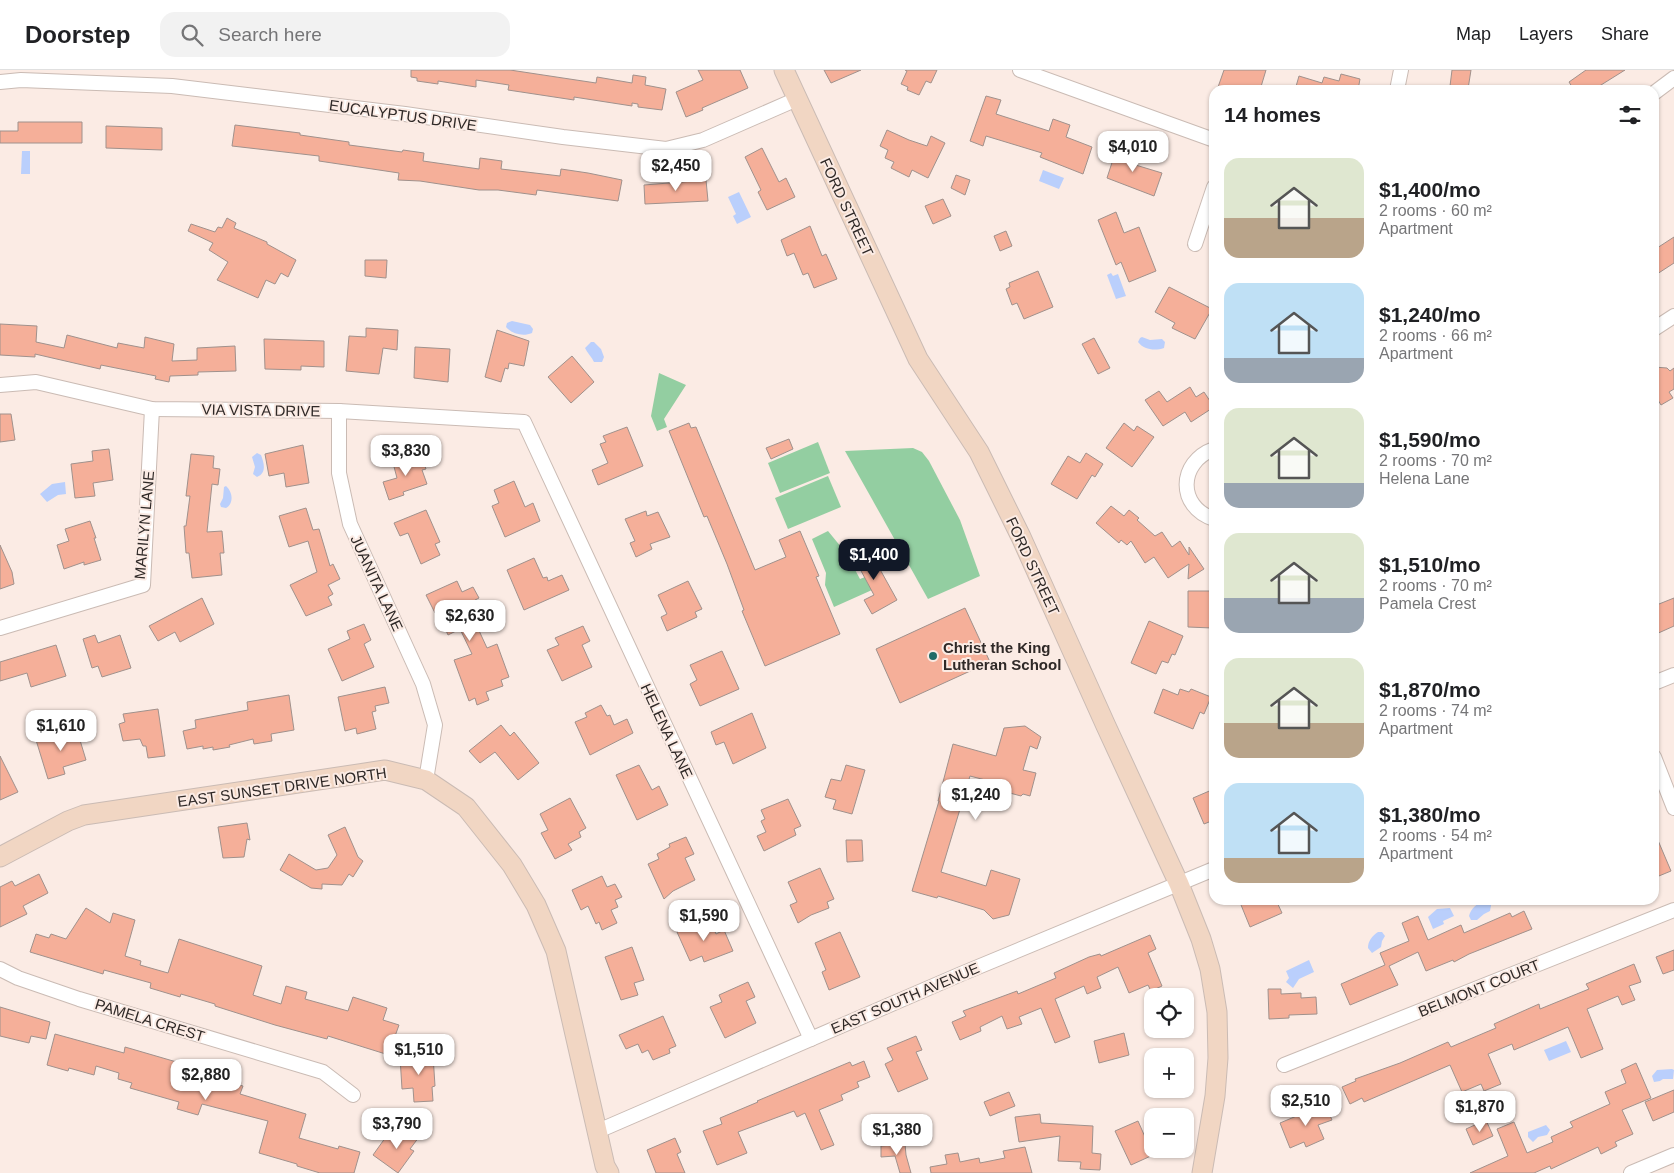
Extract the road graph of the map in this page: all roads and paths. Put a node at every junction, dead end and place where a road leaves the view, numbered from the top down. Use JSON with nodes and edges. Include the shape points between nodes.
{"nodes":[{"id":1,"x":784,"y":70,"type":"edge"},
{"id":2,"x":1020,"y":70,"type":"edge"},
{"id":3,"x":1401,"y":70,"type":"edge"},
{"id":4,"x":1674,"y":78,"type":"edge"},
{"id":5,"x":0,"y":82,"type":"edge"},
{"id":6,"x":1398,"y":85,"type":"edge"},
{"id":7,"x":1659,"y":89,"type":"edge"},
{"id":8,"x":797,"y":99,"type":"junction"},
{"id":9,"x":1209,"y":138,"type":"edge"},
{"id":10,"x":1209,"y":202,"type":"edge"},
{"id":11,"x":1195,"y":244,"type":"dead end"},
{"id":12,"x":1674,"y":316,"type":"edge"},
{"id":13,"x":1659,"y":326,"type":"edge"},
{"id":14,"x":0,"y":385,"type":"edge"},
{"id":15,"x":152,"y":409,"type":"junction"},
{"id":16,"x":339,"y":411,"type":"junction"},
{"id":17,"x":524,"y":422,"type":"joint"},
{"id":18,"x":1209,"y":452,"type":"edge"},
{"id":19,"x":1209,"y":517,"type":"edge"},
{"id":20,"x":0,"y":628,"type":"edge"},
{"id":21,"x":1674,"y":675,"type":"edge"},
{"id":22,"x":1659,"y":681,"type":"edge"},
{"id":23,"x":1659,"y":770,"type":"edge"},
{"id":24,"x":426,"y":780,"type":"junction"},
{"id":25,"x":1674,"y":808,"type":"edge"},
{"id":26,"x":0,"y":856,"type":"edge"},
{"id":27,"x":1209,"y":871,"type":"edge"},
{"id":28,"x":1179,"y":884,"type":"junction"},
{"id":29,"x":1674,"y":910,"type":"edge"},
{"id":30,"x":0,"y":969,"type":"edge"},
{"id":31,"x":811,"y":1039,"type":"junction"},
{"id":32,"x":1284,"y":1065,"type":"dead end"},
{"id":33,"x":353,"y":1095,"type":"dead end"},
{"id":34,"x":598,"y":1130,"type":"junction"},
{"id":35,"x":1674,"y":1155,"type":"edge"},
{"id":36,"x":610,"y":1173,"type":"edge"},
{"id":37,"x":1202,"y":1173,"type":"edge"},
{"id":38,"x":1631,"y":1173,"type":"edge"}],
"edges":[{"from":1,"to":8,"type":"street","name":"FORD STREET"},
{"from":2,"to":9,"type":"street"},
{"from":3,"to":6,"type":"street"},
{"from":4,"to":7,"type":"street"},
{"from":5,"to":8,"type":"street","name":"EUCALYPTUS DRIVE","via":[[172,86],[666,149],[703,140]]},
{"from":8,"to":28,"type":"street","name":"FORD STREET","via":[[918,359],[979,452],[1021,537]]},
{"from":10,"to":11,"type":"street"},
{"from":12,"to":13,"type":"street"},
{"from":14,"to":15,"type":"street","name":"VIA VISTA DRIVE","via":[[36,382]]},
{"from":15,"to":16,"type":"street","name":"VIA VISTA DRIVE"},
{"from":15,"to":20,"type":"street","name":"MARILYN LANE","via":[[143,585]]},
{"from":16,"to":17,"type":"street","name":"VIA VISTA DRIVE"},
{"from":16,"to":24,"type":"street","name":"JUANITA LANE","via":[[339,473],[350,524],[423,684],[435,725]]},
{"from":17,"to":31,"type":"street","name":"HELENA LANE"},
{"from":18,"to":19,"type":"street","via":[[1198,457],[1186,481],[1194,506]]},
{"from":21,"to":22,"type":"street"},
{"from":23,"to":25,"type":"street"},
{"from":24,"to":26,"type":"street","name":"EAST SUNSET DRIVE NORTH","via":[[385,770],[84,815]]},
{"from":24,"to":34,"type":"street","name":"EAST SUNSET DRIVE NORTH","via":[[466,806],[512,865],[536,905],[556,951]]},
{"from":27,"to":28,"type":"street","name":"EAST SOUTH AVENUE"},
{"from":28,"to":31,"type":"street","name":"EAST SOUTH AVENUE"},
{"from":28,"to":37,"type":"street","name":"FORD STREET","via":[[1202,939],[1217,1012],[1218,1058]]},
{"from":29,"to":32,"type":"street","name":"BELMONT COURT"},
{"from":30,"to":33,"type":"street","name":"PAMELA CREST","via":[[79,999],[323,1072]]},
{"from":31,"to":34,"type":"street","name":"EAST SOUTH AVENUE"},
{"from":34,"to":36,"type":"street","name":"EAST SUNSET DRIVE NORTH","via":[[605,1166]]},
{"from":35,"to":38,"type":"street"}]}
